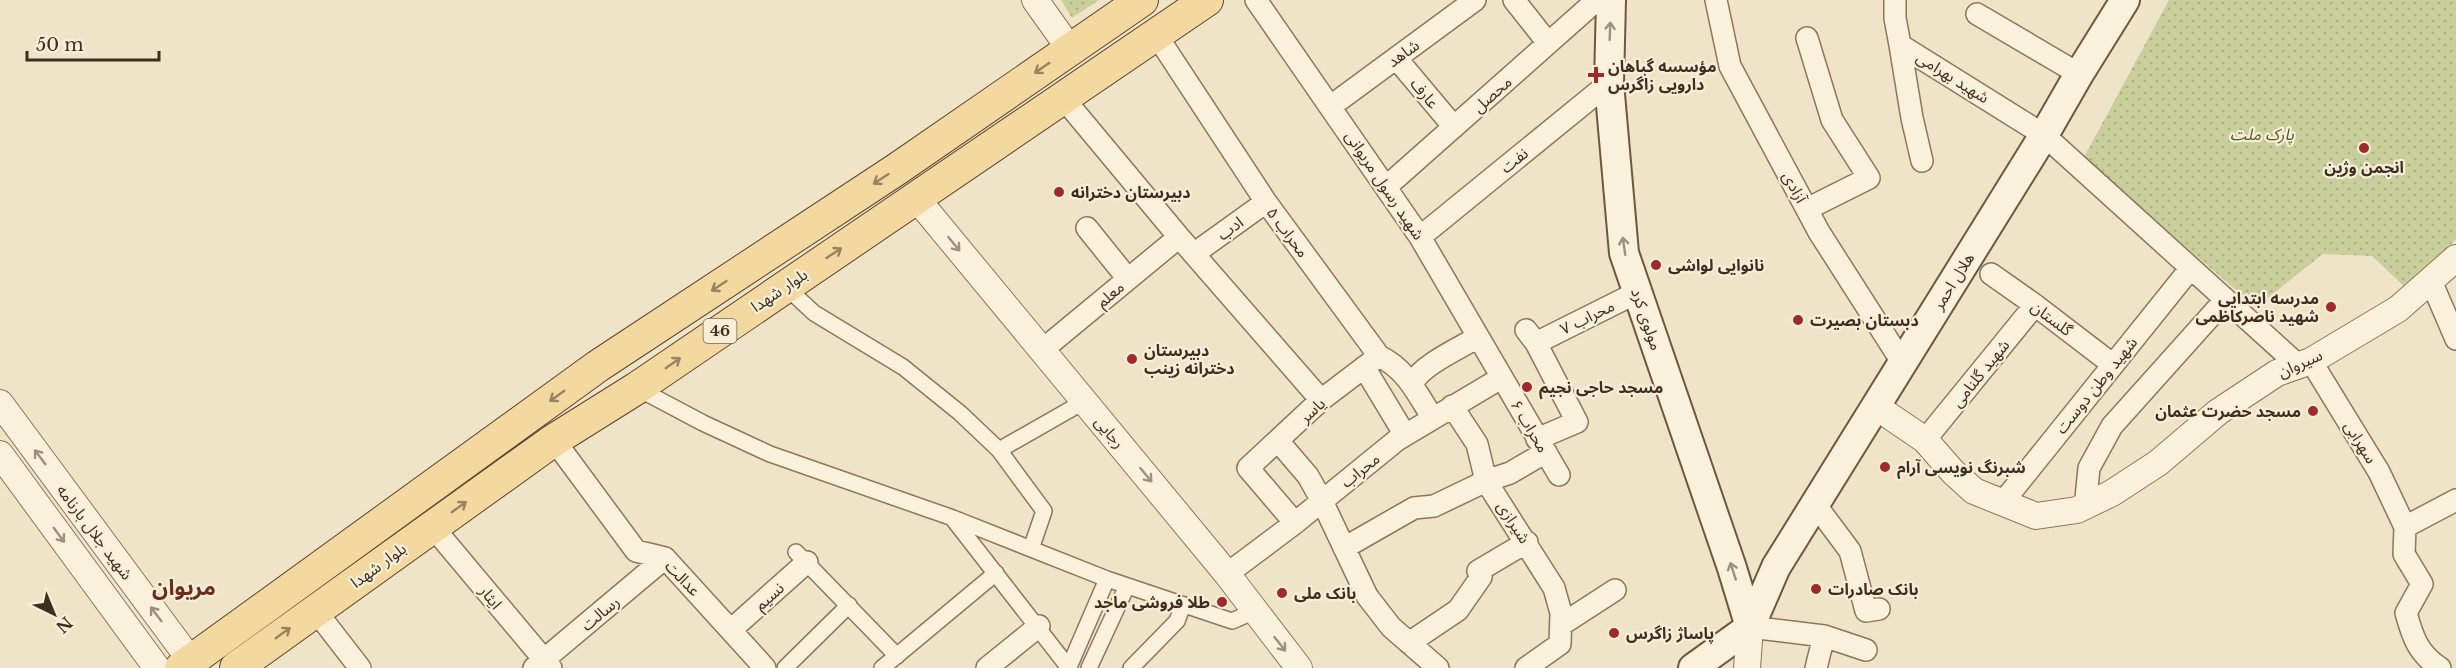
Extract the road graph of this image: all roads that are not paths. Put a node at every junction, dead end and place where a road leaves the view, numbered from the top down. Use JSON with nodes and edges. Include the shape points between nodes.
{"nodes":[{"id":1,"x":1035,"y":0,"type":"edge"},
{"id":2,"x":1142,"y":0,"type":"edge"},
{"id":3,"x":1207,"y":0,"type":"edge"},
{"id":4,"x":1256,"y":0,"type":"edge"},
{"id":5,"x":1475,"y":0,"type":"edge"},
{"id":6,"x":1514,"y":0,"type":"edge"},
{"id":7,"x":1597,"y":0,"type":"edge"},
{"id":8,"x":1611,"y":0,"type":"edge"},
{"id":9,"x":1716,"y":0,"type":"edge"},
{"id":10,"x":1895,"y":0,"type":"edge"},
{"id":11,"x":2125,"y":0,"type":"edge"},
{"id":12,"x":1977,"y":14,"type":"dead end"},
{"id":13,"x":1156,"y":36,"type":"junction"},
{"id":14,"x":1807,"y":38,"type":"dead end"},
{"id":15,"x":1548,"y":43,"type":"junction"},
{"id":16,"x":1900,"y":45,"type":"junction"},
{"id":17,"x":1070,"y":49,"type":"junction"},
{"id":18,"x":1396,"y":58,"type":"junction"},
{"id":19,"x":2079,"y":74,"type":"junction"},
{"id":20,"x":1609,"y":83,"type":"junction"},
{"id":21,"x":1064,"y":99,"type":"junction"},
{"id":22,"x":1331,"y":106,"type":"junction"},
{"id":23,"x":1454,"y":127,"type":"junction"},
{"id":24,"x":2044,"y":135,"type":"junction"},
{"id":25,"x":1922,"y":161,"type":"dead end"},
{"id":26,"x":1386,"y":187,"type":"junction"},
{"id":27,"x":917,"y":199,"type":"junction"},
{"id":28,"x":1266,"y":202,"type":"junction"},
{"id":29,"x":1807,"y":209,"type":"junction"},
{"id":30,"x":1087,"y":228,"type":"dead end"},
{"id":31,"x":1179,"y":237,"type":"junction"},
{"id":32,"x":1420,"y":237,"type":"junction"},
{"id":33,"x":1195,"y":253,"type":"junction"},
{"id":34,"x":2456,"y":258,"type":"edge"},
{"id":35,"x":2190,"y":269,"type":"junction"},
{"id":36,"x":1991,"y":274,"type":"dead end"},
{"id":37,"x":1128,"y":279,"type":"junction"},
{"id":38,"x":2431,"y":281,"type":"junction"},
{"id":39,"x":785,"y":286,"type":"junction"},
{"id":40,"x":1638,"y":292,"type":"junction"},
{"id":41,"x":2225,"y":300,"type":"junction"},
{"id":42,"x":2035,"y":305,"type":"junction"},
{"id":43,"x":1478,"y":337,"type":"junction"},
{"id":44,"x":2456,"y":339,"type":"edge"},
{"id":45,"x":1041,"y":351,"type":"junction"},
{"id":46,"x":1372,"y":362,"type":"junction"},
{"id":47,"x":1902,"y":362,"type":"junction"},
{"id":48,"x":2305,"y":363,"type":"junction"},
{"id":49,"x":2112,"y":364,"type":"junction"},
{"id":50,"x":1501,"y":378,"type":"junction"},
{"id":51,"x":1412,"y":384,"type":"junction"},
{"id":52,"x":638,"y":388,"type":"junction"},
{"id":53,"x":1321,"y":400,"type":"junction"},
{"id":54,"x":1085,"y":401,"type":"junction"},
{"id":55,"x":0,"y":403,"type":"edge"},
{"id":56,"x":1452,"y":406,"type":"junction"},
{"id":57,"x":1875,"y":406,"type":"junction"},
{"id":58,"x":1432,"y":417,"type":"junction"},
{"id":59,"x":1405,"y":435,"type":"junction"},
{"id":60,"x":554,"y":440,"type":"junction"},
{"id":61,"x":1925,"y":440,"type":"junction"},
{"id":62,"x":1278,"y":442,"type":"junction"},
{"id":63,"x":1542,"y":445,"type":"junction"},
{"id":64,"x":999,"y":450,"type":"junction"},
{"id":65,"x":0,"y":454,"type":"edge"},
{"id":66,"x":1559,"y":475,"type":"dead end"},
{"id":67,"x":1486,"y":481,"type":"junction"},
{"id":68,"x":2456,"y":500,"type":"edge"},
{"id":69,"x":1322,"y":501,"type":"junction"},
{"id":70,"x":2003,"y":502,"type":"junction"},
{"id":71,"x":1815,"y":504,"type":"junction"},
{"id":72,"x":2085,"y":508,"type":"junction"},
{"id":73,"x":953,"y":518,"type":"junction"},
{"id":74,"x":1295,"y":524,"type":"junction"},
{"id":75,"x":432,"y":526,"type":"junction"},
{"id":76,"x":2404,"y":527,"type":"junction"},
{"id":77,"x":1527,"y":542,"type":"junction"},
{"id":78,"x":1344,"y":548,"type":"junction"},
{"id":79,"x":1031,"y":549,"type":"junction"},
{"id":80,"x":801,"y":557,"type":"joint"},
{"id":81,"x":665,"y":558,"type":"junction"},
{"id":82,"x":996,"y":573,"type":"junction"},
{"id":83,"x":1227,"y":574,"type":"junction"},
{"id":84,"x":1107,"y":579,"type":"junction"},
{"id":85,"x":1127,"y":586,"type":"junction"},
{"id":86,"x":1615,"y":590,"type":"dead end"},
{"id":87,"x":849,"y":605,"type":"junction"},
{"id":88,"x":1183,"y":605,"type":"junction"},
{"id":89,"x":1879,"y":609,"type":"dead end"},
{"id":90,"x":315,"y":610,"type":"junction"},
{"id":91,"x":1255,"y":611,"type":"junction"},
{"id":92,"x":1038,"y":626,"type":"junction"},
{"id":93,"x":1750,"y":627,"type":"junction"},
{"id":94,"x":732,"y":629,"type":"junction"},
{"id":95,"x":1560,"y":634,"type":"junction"},
{"id":96,"x":1824,"y":636,"type":"junction"},
{"id":97,"x":1409,"y":643,"type":"junction"},
{"id":98,"x":1866,"y":650,"type":"dead end"},
{"id":99,"x":897,"y":656,"type":"junction"},
{"id":100,"x":998,"y":665,"type":"edge"},
{"id":101,"x":190,"y":666,"type":"edge"},
{"id":102,"x":543,"y":666,"type":"edge"},
{"id":103,"x":157,"y":668,"type":"edge"},
{"id":104,"x":236,"y":668,"type":"edge"},
{"id":105,"x":360,"y":668,"type":"edge"},
{"id":106,"x":765,"y":668,"type":"edge"},
{"id":107,"x":785,"y":668,"type":"edge"},
{"id":108,"x":882,"y":668,"type":"edge"},
{"id":109,"x":1069,"y":668,"type":"edge"},
{"id":110,"x":1089,"y":668,"type":"edge"},
{"id":111,"x":1131,"y":668,"type":"edge"},
{"id":112,"x":1299,"y":668,"type":"edge"},
{"id":113,"x":1438,"y":668,"type":"edge"},
{"id":114,"x":1526,"y":668,"type":"edge"},
{"id":115,"x":1693,"y":668,"type":"edge"},
{"id":116,"x":1747,"y":668,"type":"edge"},
{"id":117,"x":1816,"y":668,"type":"edge"},
{"id":118,"x":2440,"y":668,"type":"edge"}],
"edges":[{"from":1,"to":17,"type":"street"},
{"from":2,"to":17,"type":"main road","name":"بلوار شهدا","number":"46"},
{"from":3,"to":13,"type":"main road","name":"بلوار شهدا","number":"46"},
{"from":4,"to":22,"type":"street","name":"شهید رسول مریوانی"},
{"from":5,"to":18,"type":"street","name":"شاهد"},
{"from":6,"to":15,"type":"street"},
{"from":7,"to":15,"type":"street","name":"محصل"},
{"from":20,"to":8,"type":"main road","name":"مولوی کرد","one_way":true},
{"from":9,"to":29,"type":"street","name":"آزادی","via":[[1730,66]]},
{"from":10,"to":16,"type":"street","name":"شهید بهرامی"},
{"from":11,"to":19,"type":"main road","name":"هلال احمر"},
{"from":12,"to":19,"type":"street"},
{"from":13,"to":21,"type":"main road","name":"بلوار شهدا","number":"46"},
{"from":13,"to":28,"type":"street","name":"محراب ۵"},
{"from":14,"to":29,"type":"street","via":[[1832,120],[1869,178]]},
{"from":15,"to":23,"type":"street","name":"محصل"},
{"from":16,"to":24,"type":"street","name":"شهید بهرامی"},
{"from":16,"to":25,"type":"street"},
{"from":17,"to":101,"type":"main road","name":"بلوار شهدا","number":"46","one_way":true,"via":[[897,169],[598,366]]},
{"from":18,"to":22,"type":"street","name":"شاهد"},
{"from":18,"to":23,"type":"street","name":"عارف"},
{"from":19,"to":24,"type":"main road","name":"هلال احمر"},
{"from":20,"to":32,"type":"street","name":"نفت"},
{"from":40,"to":20,"type":"main road","name":"مولوی کرد","one_way":true,"via":[[1624,253]]},
{"from":21,"to":27,"type":"main road","name":"بلوار شهدا","number":"46"},
{"from":21,"to":31,"type":"street"},
{"from":22,"to":26,"type":"street","name":"شهید رسول مریوانی"},
{"from":23,"to":26,"type":"street","name":"محصل"},
{"from":24,"to":35,"type":"street","name":"شهید بهرامی"},
{"from":24,"to":47,"type":"main road","name":"هلال احمر"},
{"from":26,"to":32,"type":"street","name":"شهید رسول مریوانی"},
{"from":39,"to":27,"type":"main road","name":"بلوار شهدا","number":"46","one_way":true},
{"from":27,"to":45,"type":"street","name":"رجایی","one_way":true},
{"from":28,"to":33,"type":"street","name":"ادب"},
{"from":28,"to":46,"type":"street","name":"محراب ۵"},
{"from":29,"to":47,"type":"street","name":"آزادی"},
{"from":30,"to":37,"type":"street"},
{"from":31,"to":33,"type":"street"},
{"from":31,"to":37,"type":"street","name":"معلم"},
{"from":32,"to":43,"type":"street","name":"شهید رسول مریوانی"},
{"from":33,"to":53,"type":"street"},
{"from":34,"to":38,"type":"street","name":"سیروان"},
{"from":35,"to":41,"type":"street","name":"سهرابی"},
{"from":35,"to":49,"type":"street","name":"شهید وطن دوست"},
{"from":36,"to":42,"type":"street","name":"گلستان"},
{"from":37,"to":45,"type":"street","name":"معلم"},
{"from":38,"to":44,"type":"street"},
{"from":38,"to":48,"type":"street","name":"سیروان","via":[[2398,309]]},
{"from":52,"to":39,"type":"main road","name":"بلوار شهدا","number":"46","one_way":true},
{"from":39,"to":64,"type":"street","via":[[814,313],[903,367]]},
{"from":40,"to":63,"type":"street","name":"محراب ۷","via":[[1531,336],[1577,422]]},
{"from":93,"to":40,"type":"main road","name":"مولوی کرد","one_way":true},
{"from":41,"to":48,"type":"street","name":"سهرابی"},
{"from":41,"to":72,"type":"street","via":[[2112,426],[2089,468]]},
{"from":42,"to":49,"type":"street","name":"گلستان"},
{"from":42,"to":61,"type":"street","name":"شهید گلنامی"},
{"from":43,"to":50,"type":"street","name":"شهید رسول مریوانی"},
{"from":43,"to":51,"type":"street","via":[[1424,370]]},
{"from":45,"to":54,"type":"street","name":"رجایی"},
{"from":46,"to":51,"type":"street","name":"محراب ۵","via":[[1395,364]]},
{"from":46,"to":53,"type":"street","name":"یاسر"},
{"from":46,"to":59,"type":"street"},
{"from":47,"to":57,"type":"main road","name":"هلال احمر"},
{"from":48,"to":72,"type":"street","name":"سیروان","via":[[2277,373],[2218,412],[2158,463]]},
{"from":48,"to":76,"type":"street","name":"سهرابی","via":[[2379,472]]},
{"from":49,"to":70,"type":"street","name":"شهید وطن دوست"},
{"from":50,"to":56,"type":"street","name":"محراب"},
{"from":50,"to":63,"type":"street","name":"محراب ۶"},
{"from":51,"to":58,"type":"street","name":"محراب ۵"},
{"from":52,"to":60,"type":"main road","name":"بلوار شهدا","number":"46"},
{"from":52,"to":73,"type":"street","via":[[770,454]]},
{"from":53,"to":62,"type":"street","name":"یاسر"},
{"from":54,"to":64,"type":"street"},
{"from":54,"to":83,"type":"street","name":"رجایی","one_way":true},
{"from":101,"to":55,"type":"street","name":"شهید جلال بارنامه","one_way":true},
{"from":56,"to":58,"type":"street","name":"محراب"},
{"from":56,"to":67,"type":"street","name":"شیرازی","via":[[1477,444]]},
{"from":57,"to":61,"type":"street","name":"سیروان"},
{"from":57,"to":71,"type":"main road","name":"هلال احمر"},
{"from":58,"to":59,"type":"street","name":"محراب"},
{"from":59,"to":69,"type":"street","name":"محراب"},
{"from":75,"to":60,"type":"main road","name":"بلوار شهدا","number":"46","one_way":true},
{"from":60,"to":81,"type":"street","name":"عدالت","via":[[636,550]]},
{"from":61,"to":70,"type":"street","name":"سیروان","via":[[1974,491]]},
{"from":62,"to":69,"type":"street","via":[[1308,476]]},
{"from":62,"to":74,"type":"street","name":"یاسر","via":[[1248,468]]},
{"from":63,"to":66,"type":"street","name":"محراب ۶"},
{"from":63,"to":67,"type":"street","via":[[1510,473]]},
{"from":64,"to":79,"type":"street","via":[[1044,512]]},
{"from":65,"to":103,"type":"street","name":"شهید جلال بارنامه","one_way":true},
{"from":67,"to":77,"type":"street","name":"شیرازی"},
{"from":67,"to":78,"type":"street","via":[[1434,506],[1414,508]]},
{"from":68,"to":76,"type":"street"},
{"from":69,"to":74,"type":"street","name":"محراب"},
{"from":69,"to":78,"type":"street"},
{"from":70,"to":72,"type":"street","name":"سیروان","via":[[2036,516]]},
{"from":71,"to":89,"type":"street","via":[[1850,551],[1866,611]]},
{"from":71,"to":93,"type":"main road","name":"هلال احمر","via":[[1776,567]]},
{"from":73,"to":79,"type":"street"},
{"from":73,"to":82,"type":"street"},
{"from":74,"to":83,"type":"street","name":"محراب"},
{"from":75,"to":90,"type":"main road","name":"بلوار شهدا","number":"46"},
{"from":75,"to":102,"type":"street","name":"ایثار"},
{"from":76,"to":118,"type":"street","via":[[2404,554],[2422,584],[2406,613],[2408,622],[2422,653]]},
{"from":77,"to":95,"type":"street","name":"شیرازی","via":[[1554,588],[1561,613]]},
{"from":77,"to":97,"type":"street","via":[[1478,571],[1481,577],[1458,610]]},
{"from":78,"to":97,"type":"street","via":[[1367,596]]},
{"from":79,"to":84,"type":"street"},
{"from":80,"to":87,"type":"street"},
{"from":80,"to":94,"type":"street","name":"نسیم"},
{"from":81,"to":94,"type":"street","name":"عدالت"},
{"from":81,"to":102,"type":"street","name":"رسالت"},
{"from":82,"to":92,"type":"street"},
{"from":82,"to":99,"type":"street"},
{"from":83,"to":91,"type":"street","name":"رجایی"},
{"from":84,"to":85,"type":"street"},
{"from":84,"to":109,"type":"street"},
{"from":85,"to":88,"type":"street"},
{"from":85,"to":110,"type":"street"},
{"from":86,"to":95,"type":"street"},
{"from":87,"to":99,"type":"street"},
{"from":87,"to":107,"type":"street"},
{"from":88,"to":91,"type":"street","via":[[1232,621]]},
{"from":88,"to":111,"type":"street","via":[[1177,621]]},
{"from":104,"to":90,"type":"main road","name":"بلوار شهدا","number":"46","one_way":true},
{"from":90,"to":105,"type":"street"},
{"from":91,"to":112,"type":"street","name":"رجایی","one_way":true},
{"from":92,"to":100,"type":"street"},
{"from":92,"to":109,"type":"street"},
{"from":93,"to":96,"type":"street"},
{"from":93,"to":115,"type":"main road"},
{"from":93,"to":116,"type":"street"},
{"from":94,"to":106,"type":"street","name":"عدالت"},
{"from":95,"to":114,"type":"street"},
{"from":96,"to":98,"type":"street"},
{"from":96,"to":117,"type":"street"},
{"from":97,"to":113,"type":"street"},
{"from":99,"to":108,"type":"street"}]}
